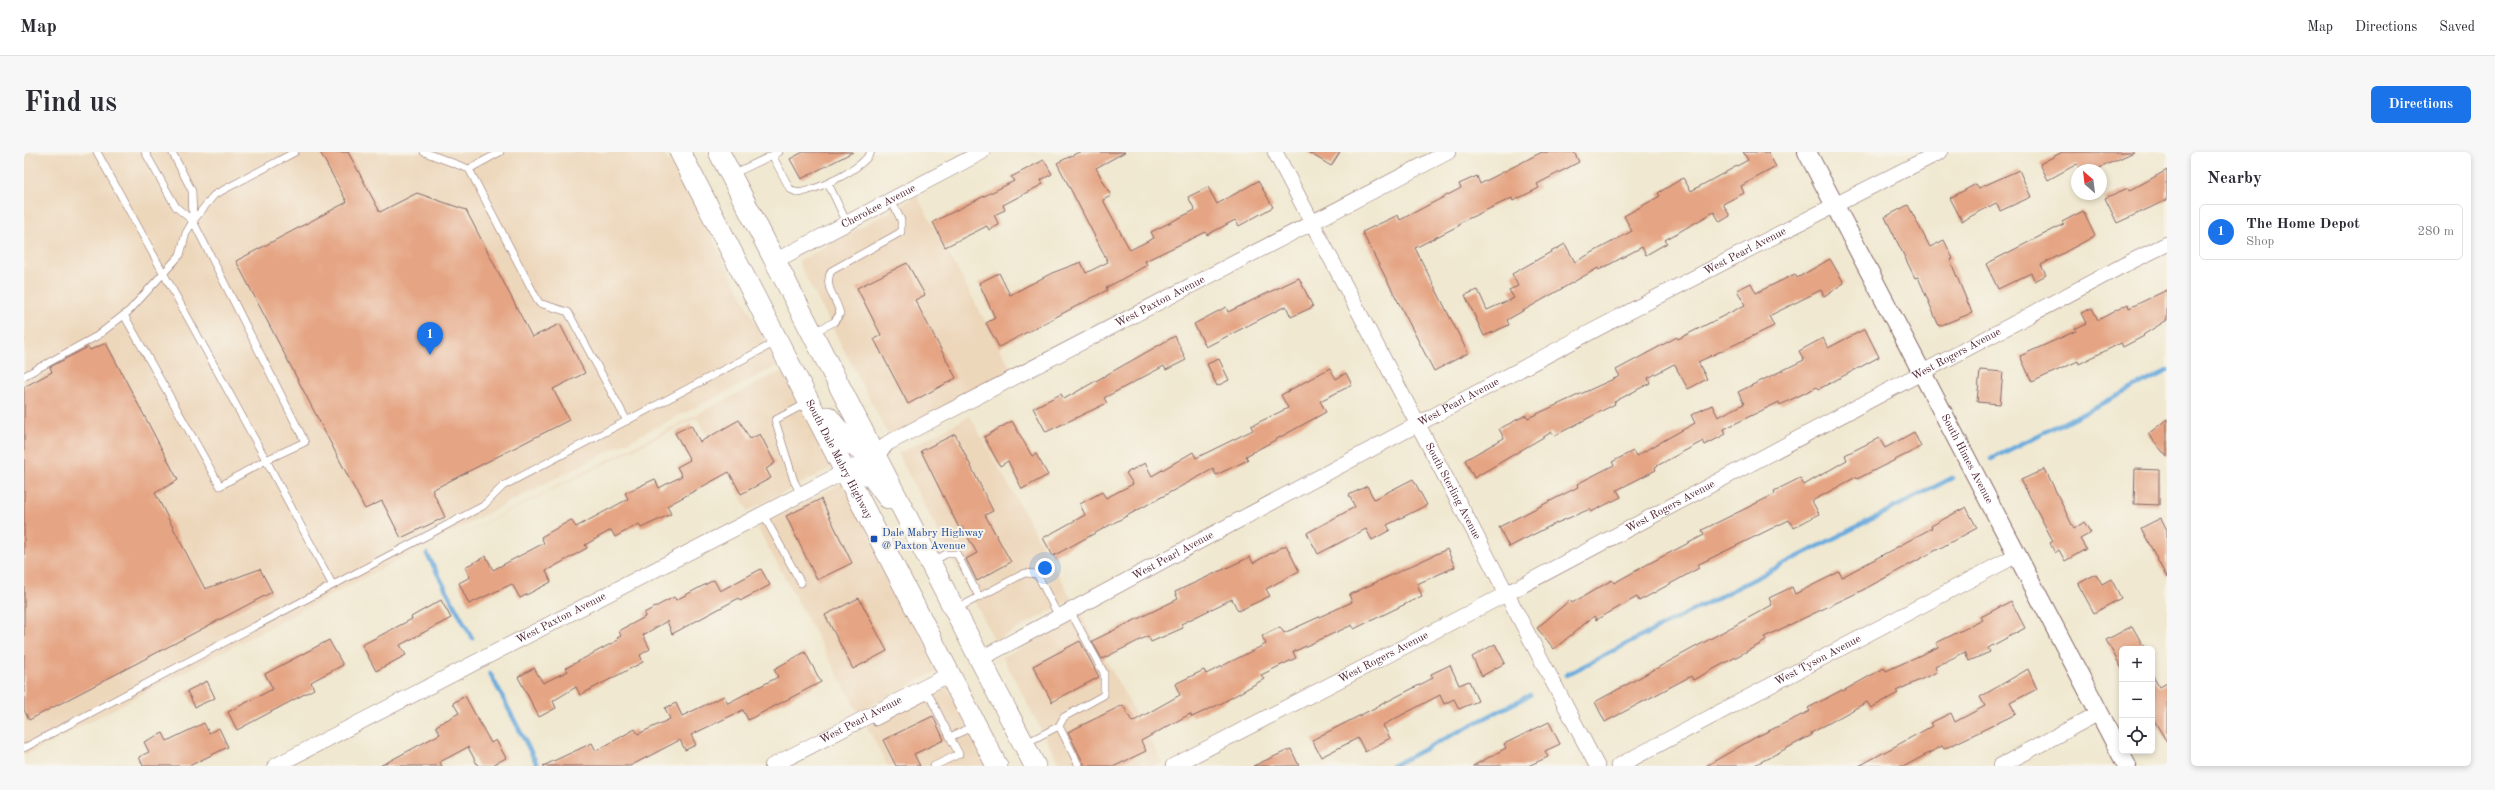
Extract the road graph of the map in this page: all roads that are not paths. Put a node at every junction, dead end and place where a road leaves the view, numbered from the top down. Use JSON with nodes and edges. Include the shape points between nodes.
{"nodes":[{"id":1,"x":97,"y":152,"type":"edge"},
{"id":2,"x":145,"y":152,"type":"edge"},
{"id":3,"x":172,"y":152,"type":"edge"},
{"id":4,"x":295,"y":152,"type":"edge"},
{"id":5,"x":424,"y":152,"type":"edge"},
{"id":6,"x":500,"y":152,"type":"edge"},
{"id":7,"x":680,"y":152,"type":"edge"},
{"id":8,"x":719,"y":152,"type":"edge"},
{"id":9,"x":871,"y":152,"type":"edge"},
{"id":10,"x":982,"y":152,"type":"edge"},
{"id":11,"x":1275,"y":152,"type":"edge"},
{"id":12,"x":1448,"y":152,"type":"edge"},
{"id":13,"x":1807,"y":152,"type":"edge"},
{"id":14,"x":1940,"y":152,"type":"edge"},
{"id":15,"x":776,"y":154,"type":"edge"},
{"id":16,"x":469,"y":169,"type":"junction"},
{"id":17,"x":731,"y":175,"type":"junction"},
{"id":18,"x":828,"y":183,"type":"junction"},
{"id":19,"x":890,"y":200,"type":"junction"},
{"id":20,"x":1835,"y":204,"type":"junction"},
{"id":21,"x":193,"y":220,"type":"junction"},
{"id":22,"x":847,"y":223,"type":"junction"},
{"id":23,"x":1312,"y":224,"type":"junction"},
{"id":24,"x":2167,"y":244,"type":"edge"},
{"id":25,"x":775,"y":260,"type":"junction"},
{"id":26,"x":163,"y":273,"type":"junction"},
{"id":27,"x":124,"y":315,"type":"junction"},
{"id":28,"x":813,"y":333,"type":"junction"},
{"id":29,"x":779,"y":341,"type":"junction"},
{"id":30,"x":1921,"y":373,"type":"junction"},
{"id":31,"x":24,"y":376,"type":"edge"},
{"id":32,"x":807,"y":395,"type":"junction"},
{"id":33,"x":627,"y":421,"type":"junction"},
{"id":34,"x":1417,"y":424,"type":"junction"},
{"id":35,"x":876,"y":456,"type":"junction"},
{"id":36,"x":266,"y":460,"type":"junction"},
{"id":37,"x":846,"y":471,"type":"junction"},
{"id":38,"x":801,"y":494,"type":"junction"},
{"id":39,"x":763,"y":514,"type":"junction"},
{"id":40,"x":918,"y":539,"type":"junction"},
{"id":41,"x":2017,"y":555,"type":"junction"},
{"id":42,"x":930,"y":563,"type":"junction"},
{"id":43,"x":800,"y":583,"type":"dead end"},
{"id":44,"x":332,"y":584,"type":"junction"},
{"id":45,"x":1506,"y":594,"type":"junction"},
{"id":46,"x":979,"y":597,"type":"junction"},
{"id":47,"x":954,"y":610,"type":"junction"},
{"id":48,"x":1065,"y":614,"type":"junction"},
{"id":49,"x":980,"y":659,"type":"junction"},
{"id":50,"x":950,"y":674,"type":"junction"},
{"id":51,"x":2099,"y":713,"type":"junction"},
{"id":52,"x":872,"y":714,"type":"junction"},
{"id":53,"x":976,"y":725,"type":"junction"},
{"id":54,"x":1059,"y":726,"type":"junction"},
{"id":55,"x":950,"y":736,"type":"junction"},
{"id":56,"x":1024,"y":744,"type":"junction"},
{"id":57,"x":24,"y":748,"type":"edge"},
{"id":58,"x":996,"y":763,"type":"edge"},
{"id":59,"x":275,"y":766,"type":"edge"},
{"id":60,"x":772,"y":766,"type":"edge"},
{"id":61,"x":934,"y":766,"type":"edge"},
{"id":62,"x":1035,"y":766,"type":"edge"},
{"id":63,"x":1079,"y":766,"type":"edge"},
{"id":64,"x":1173,"y":766,"type":"edge"},
{"id":65,"x":1597,"y":766,"type":"edge"},
{"id":66,"x":1618,"y":766,"type":"edge"},
{"id":67,"x":2000,"y":766,"type":"edge"},
{"id":68,"x":2127,"y":766,"type":"edge"}],
"edges":[{"from":1,"to":26,"type":"lane"},
{"from":2,"to":21,"type":"lane","via":[[176,207]]},
{"from":3,"to":21,"type":"lane","via":[[192,191]]},
{"from":4,"to":21,"type":"lane","via":[[214,195]]},
{"from":5,"to":16,"type":"lane"},
{"from":6,"to":16,"type":"lane"},
{"from":7,"to":29,"type":"main road","name":"South Dale Mabry Highway"},
{"from":8,"to":17,"type":"main road"},
{"from":9,"to":18,"type":"lane","via":[[858,164]]},
{"from":10,"to":19,"type":"street","name":"Cherokee Avenue"},
{"from":11,"to":23,"type":"street","name":"South Sterling Avenue"},
{"from":12,"to":23,"type":"street","name":"West Paxton Avenue"},
{"from":13,"to":20,"type":"street","name":"South Himes Avenue"},
{"from":14,"to":20,"type":"street","name":"West Pearl Avenue"},
{"from":15,"to":17,"type":"lane"},
{"from":15,"to":18,"type":"lane","via":[[794,192],[811,190]]},
{"from":16,"to":33,"type":"lane","via":[[539,303],[568,312]]},
{"from":17,"to":25,"type":"main road"},
{"from":18,"to":22,"type":"lane"},
{"from":19,"to":22,"type":"street","name":"Cherokee Avenue"},
{"from":19,"to":28,"type":"lane","via":[[901,220],[901,232],[831,272],[827,279],[828,286],[840,314],[834,322]]},
{"from":20,"to":30,"type":"street","name":"South Himes Avenue"},
{"from":20,"to":34,"type":"street","name":"West Pearl Avenue"},
{"from":21,"to":26,"type":"lane","via":[[186,233],[180,255]]},
{"from":21,"to":36,"type":"lane","via":[[305,442]]},
{"from":22,"to":25,"type":"street","name":"Cherokee Avenue"},
{"from":23,"to":34,"type":"street","name":"South Sterling Avenue"},
{"from":23,"to":35,"type":"street","name":"West Paxton Avenue","via":[[888,443]]},
{"from":24,"to":30,"type":"street","name":"West Rogers Avenue"},
{"from":25,"to":28,"type":"main road"},
{"from":26,"to":27,"type":"lane"},
{"from":26,"to":36,"type":"lane"},
{"from":27,"to":31,"type":"lane","via":[[98,336]]},
{"from":27,"to":36,"type":"lane","via":[[220,486]]},
{"from":28,"to":35,"type":"main road"},
{"from":29,"to":32,"type":"main road","name":"South Dale Mabry Highway"},
{"from":29,"to":33,"type":"lane"},
{"from":30,"to":41,"type":"street","name":"South Himes Avenue"},
{"from":30,"to":45,"type":"street","name":"West Rogers Avenue"},
{"from":32,"to":35,"type":"main road","via":[[849,442],[862,453]]},
{"from":32,"to":37,"type":"main road","name":"South Dale Mabry Highway"},
{"from":32,"to":38,"type":"lane","via":[[775,420],[794,481]]},
{"from":33,"to":44,"type":"lane","via":[[503,486],[483,506]]},
{"from":34,"to":45,"type":"street","name":"South Sterling Avenue"},
{"from":34,"to":48,"type":"street","name":"West Pearl Avenue"},
{"from":35,"to":40,"type":"main road"},
{"from":36,"to":44,"type":"lane"},
{"from":37,"to":38,"type":"street","name":"West Paxton Avenue"},
{"from":37,"to":40,"type":"main road","via":[[859,469],[873,478]]},
{"from":37,"to":50,"type":"main road","name":"South Dale Mabry Highway"},
{"from":38,"to":39,"type":"street","name":"West Paxton Avenue"},
{"from":39,"to":43,"type":"lane"},
{"from":39,"to":59,"type":"street","name":"West Paxton Avenue"},
{"from":40,"to":42,"type":"main road"},
{"from":41,"to":51,"type":"street","name":"South Himes Avenue"},
{"from":41,"to":66,"type":"street","name":"West Tyson Avenue"},
{"from":42,"to":46,"type":"lane","via":[[946,554],[957,554]]},
{"from":42,"to":47,"type":"main road"},
{"from":44,"to":57,"type":"lane"},
{"from":45,"to":64,"type":"street","name":"West Rogers Avenue"},
{"from":45,"to":65,"type":"street","name":"South Sterling Avenue"},
{"from":46,"to":47,"type":"lane"},
{"from":46,"to":48,"type":"lane","via":[[1024,573],[1037,574]]},
{"from":47,"to":49,"type":"main road"},
{"from":48,"to":49,"type":"street","name":"West Pearl Avenue"},
{"from":48,"to":54,"type":"lane","via":[[1104,673],[1104,695],[1064,717]]},
{"from":49,"to":56,"type":"main road"},
{"from":50,"to":52,"type":"street","name":"West Pearl Avenue"},
{"from":50,"to":53,"type":"main road","name":"South Dale Mabry Highway"},
{"from":51,"to":67,"type":"street"},
{"from":51,"to":68,"type":"street","name":"South Himes Avenue"},
{"from":52,"to":55,"type":"lane","via":[[876,722],[929,695]]},
{"from":52,"to":60,"type":"street","name":"West Pearl Avenue"},
{"from":53,"to":55,"type":"lane"},
{"from":53,"to":58,"type":"main road","name":"South Dale Mabry Highway"},
{"from":54,"to":56,"type":"lane"},
{"from":54,"to":63,"type":"lane"},
{"from":55,"to":61,"type":"lane","via":[[959,754]]},
{"from":56,"to":62,"type":"main road"}]}
